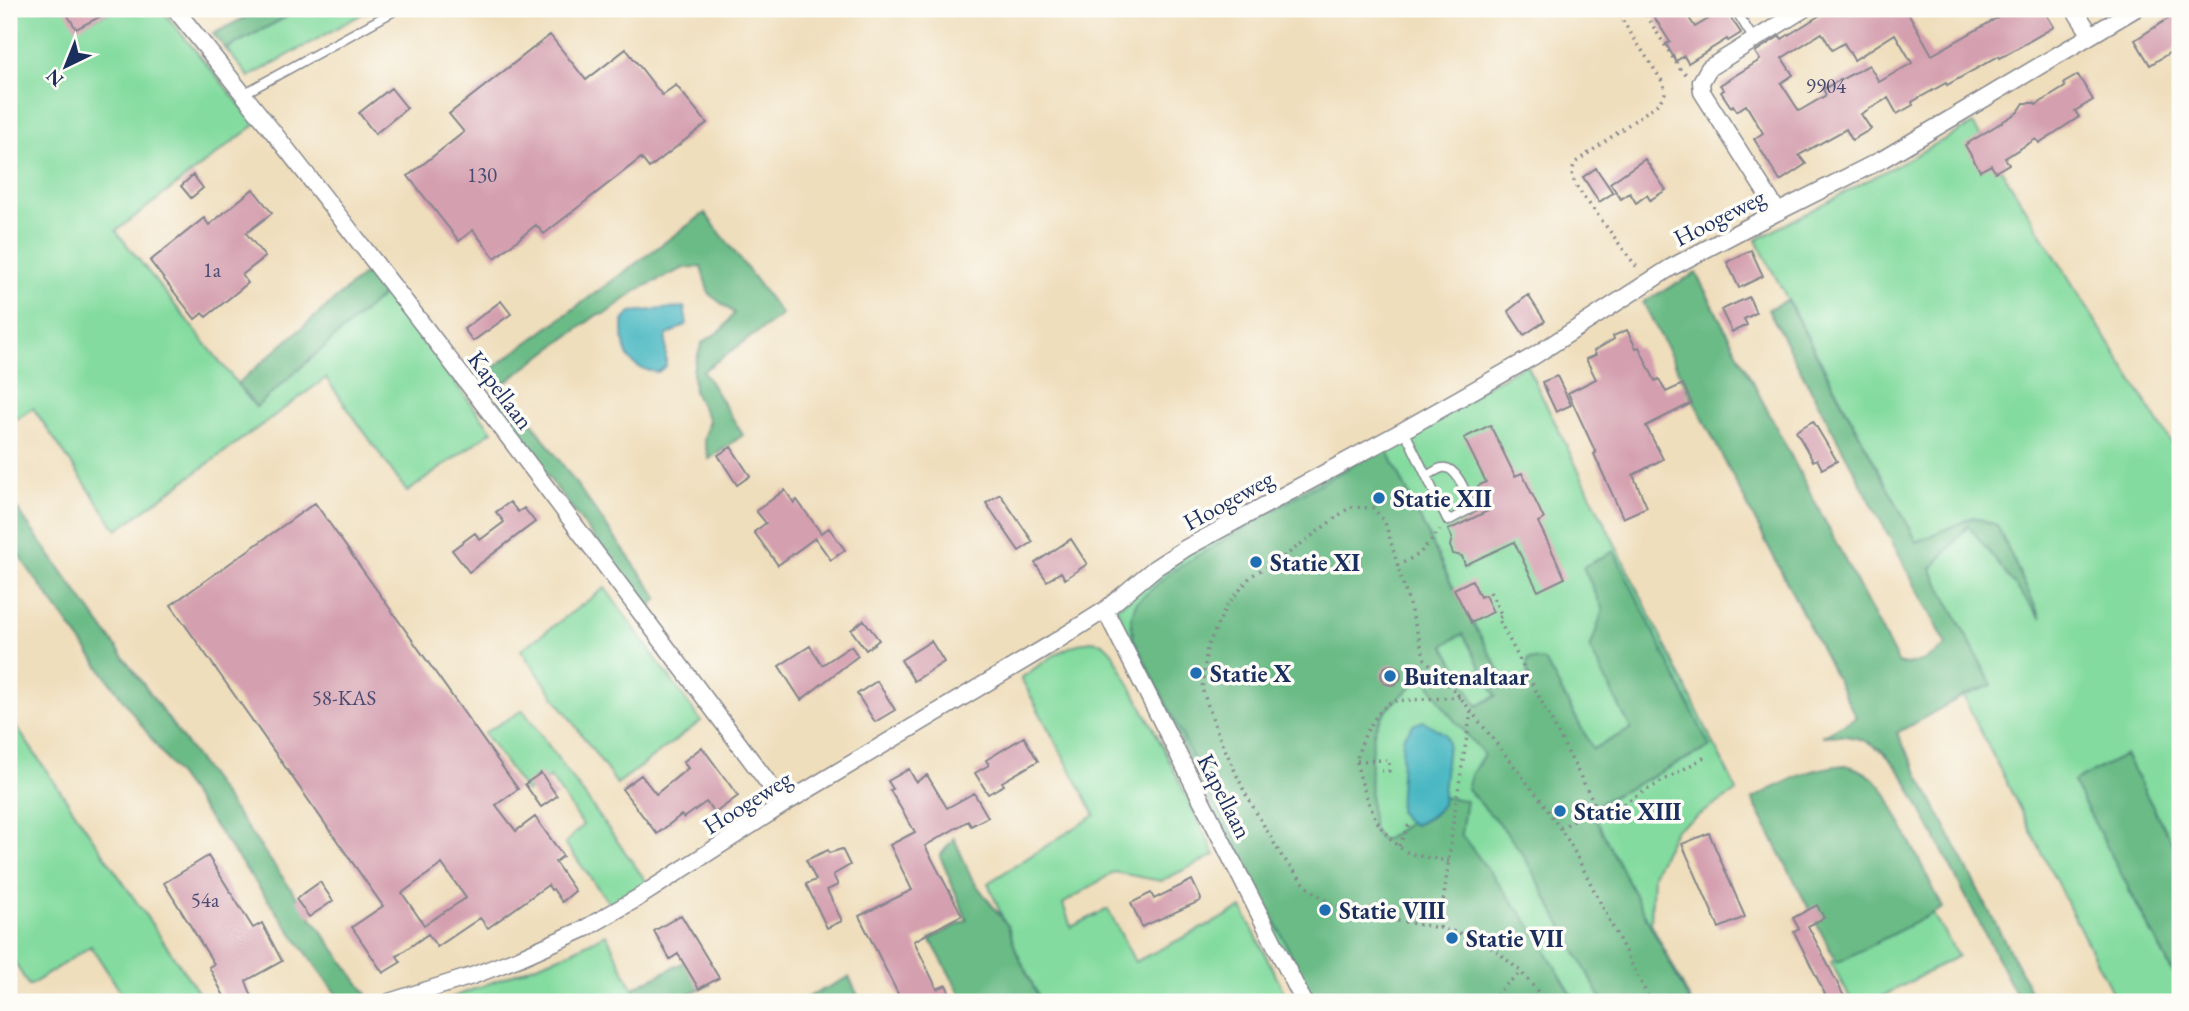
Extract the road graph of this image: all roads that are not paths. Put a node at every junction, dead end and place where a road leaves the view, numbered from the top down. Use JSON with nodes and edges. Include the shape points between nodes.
{"nodes":[{"id":1,"x":175,"y":9,"type":"edge"},
{"id":2,"x":398,"y":9,"type":"edge"},
{"id":3,"x":1735,"y":9,"type":"edge"},
{"id":4,"x":1804,"y":9,"type":"edge"},
{"id":5,"x":2074,"y":9,"type":"edge"},
{"id":6,"x":2135,"y":9,"type":"edge"},
{"id":7,"x":2091,"y":35,"type":"junction"},
{"id":8,"x":1754,"y":40,"type":"junction"},
{"id":9,"x":243,"y":94,"type":"junction"},
{"id":10,"x":1778,"y":212,"type":"junction"},
{"id":11,"x":1404,"y":430,"type":"junction"},
{"id":12,"x":1426,"y":476,"type":"junction"},
{"id":13,"x":1105,"y":610,"type":"junction"},
{"id":14,"x":784,"y":804,"type":"junction"},
{"id":15,"x":390,"y":1002,"type":"edge"},
{"id":16,"x":1304,"y":1002,"type":"edge"}],
"edges":[{"from":1,"to":9,"type":"street","name":"Kapellaan"},
{"from":2,"to":9,"type":"lane"},
{"from":3,"to":8,"type":"lane"},
{"from":4,"to":8,"type":"street"},
{"from":5,"to":7,"type":"street"},
{"from":6,"to":7,"type":"street","name":"Hoogeweg"},
{"from":7,"to":10,"type":"street","name":"Hoogeweg","via":[[1883,159]]},
{"from":8,"to":10,"type":"street","via":[[1709,68],[1701,82],[1702,92]]},
{"from":9,"to":14,"type":"street","name":"Kapellaan","via":[[481,400]]},
{"from":10,"to":11,"type":"street","name":"Hoogeweg","via":[[1670,268],[1534,356]]},
{"from":11,"to":12,"type":"lane"},
{"from":11,"to":13,"type":"street","name":"Hoogeweg","via":[[1186,548]]},
{"from":12,"to":12,"type":"lane","via":[[1448,521],[1472,508],[1454,471],[1444,467]]},
{"from":13,"to":14,"type":"street","name":"Hoogeweg"},
{"from":13,"to":16,"type":"street","name":"Kapellaan"},
{"from":14,"to":15,"type":"street","name":"Hoogeweg","via":[[584,929],[507,963]]}]}
